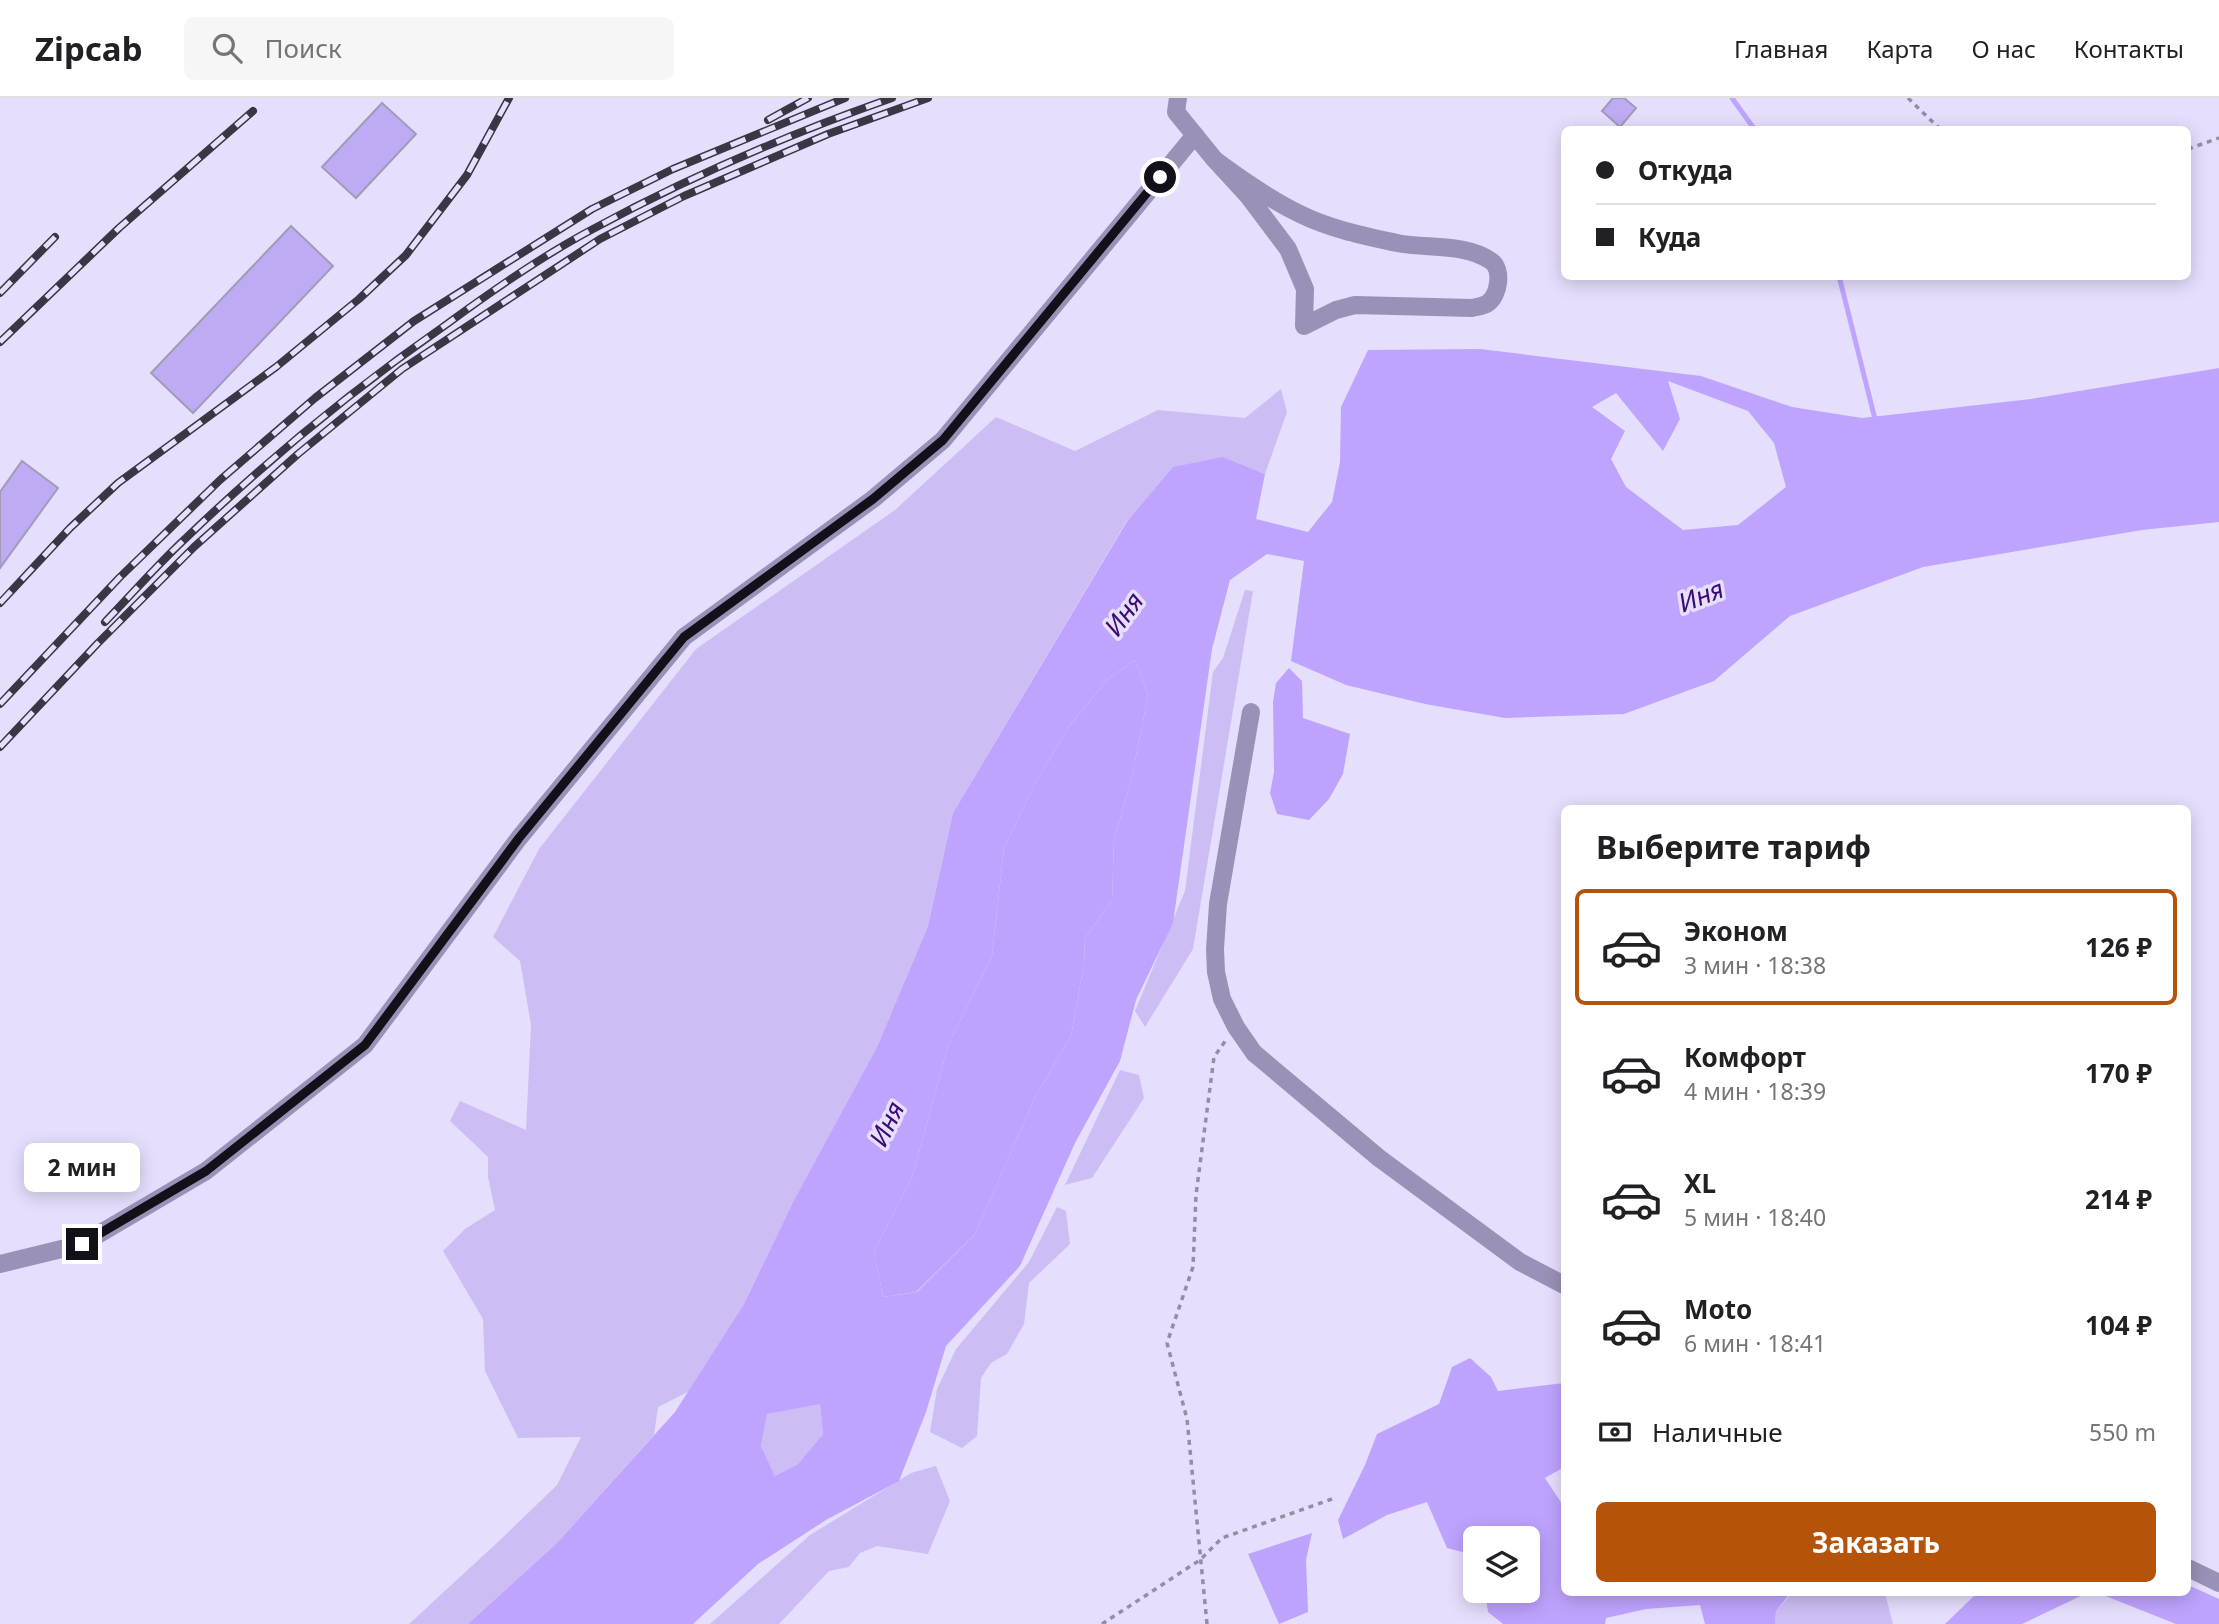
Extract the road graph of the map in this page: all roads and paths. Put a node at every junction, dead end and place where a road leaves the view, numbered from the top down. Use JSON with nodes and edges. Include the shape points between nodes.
{"nodes":[{"id":1,"x":1178,"y":98,"type":"edge"},
{"id":2,"x":1908,"y":98,"type":"edge"},
{"id":3,"x":1937,"y":126,"type":"edge"},
{"id":4,"x":1195,"y":135,"type":"junction"},
{"id":5,"x":2219,"y":138,"type":"edge"},
{"id":6,"x":2191,"y":148,"type":"edge"},
{"id":7,"x":1214,"y":160,"type":"junction"},
{"id":8,"x":1251,"y":712,"type":"dead end"},
{"id":9,"x":1236,"y":1027,"type":"junction"},
{"id":10,"x":0,"y":1264,"type":"edge"},
{"id":11,"x":1561,"y":1282,"type":"edge"},
{"id":12,"x":1332,"y":1499,"type":"dead end"},
{"id":13,"x":1200,"y":1560,"type":"junction"},
{"id":14,"x":2191,"y":1569,"type":"edge"},
{"id":15,"x":2219,"y":1583,"type":"edge"},
{"id":16,"x":1102,"y":1624,"type":"edge"},
{"id":17,"x":1207,"y":1624,"type":"edge"}],
"edges":[{"from":1,"to":4,"type":"street","via":[[1176,112]]},
{"from":2,"to":3,"type":"path"},
{"from":4,"to":7,"type":"street"},
{"from":4,"to":10,"type":"street","via":[[943,440],[873,499],[684,637],[519,838],[365,1045],[206,1171],[82,1244]]},
{"from":5,"to":6,"type":"path"},
{"from":7,"to":7,"type":"street","via":[[1288,249],[1305,289],[1304,326],[1355,305],[1472,308],[1488,303],[1496,292],[1499,277],[1491,261],[1473,253],[1346,231],[1302,216]]},
{"from":8,"to":9,"type":"street","via":[[1214,948],[1222,999]]},
{"from":9,"to":11,"type":"street","via":[[1254,1053],[1379,1158],[1520,1262]]},
{"from":9,"to":13,"type":"path","via":[[1214,1057],[1196,1195],[1193,1267],[1167,1343],[1188,1419]]},
{"from":12,"to":13,"type":"path","via":[[1222,1538]]},
{"from":13,"to":16,"type":"path"},
{"from":13,"to":17,"type":"path"},
{"from":14,"to":15,"type":"street"}]}
